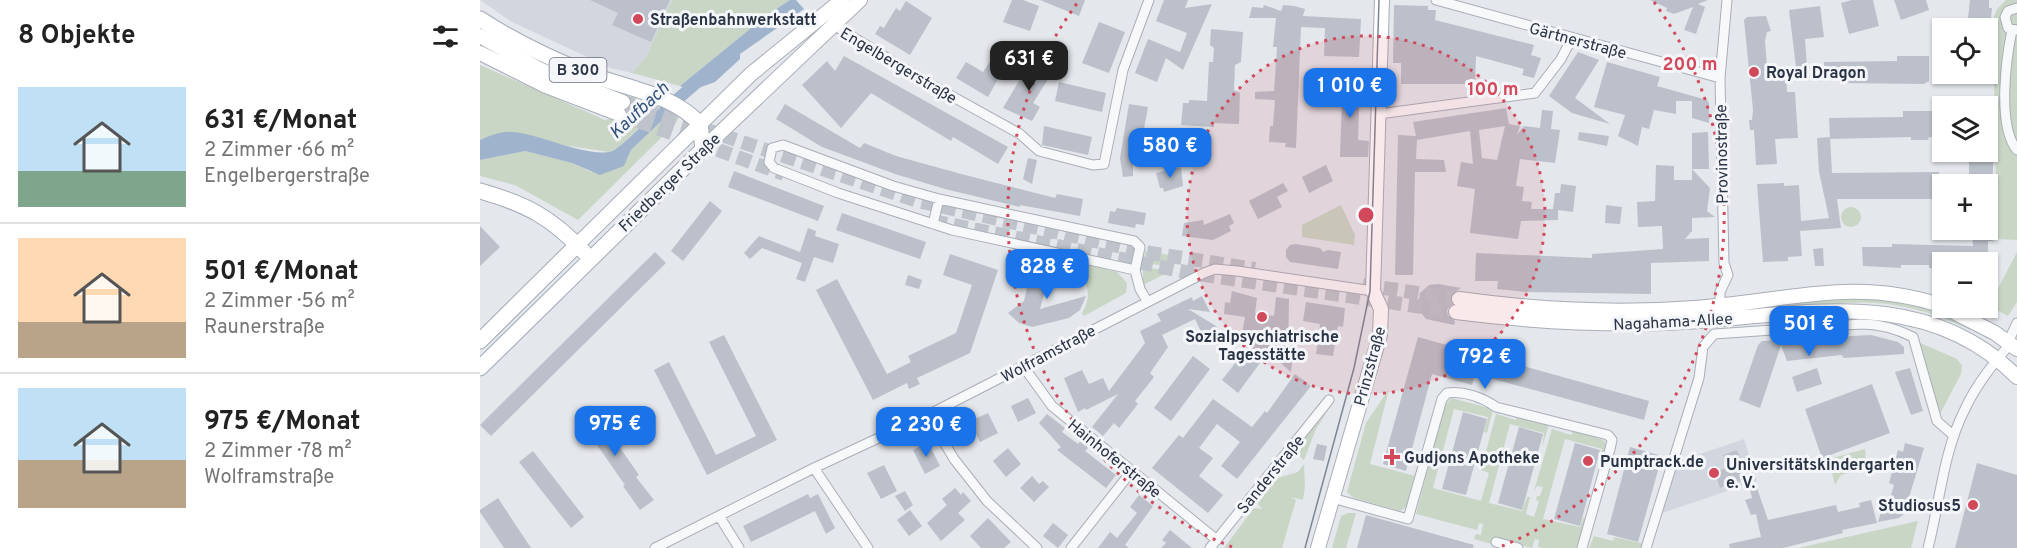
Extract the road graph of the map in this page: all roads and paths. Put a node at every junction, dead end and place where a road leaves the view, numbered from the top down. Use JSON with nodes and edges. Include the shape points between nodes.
{"nodes":[{"id":1,"x":842,"y":0,"type":"edge"},
{"id":2,"x":860,"y":0,"type":"edge"},
{"id":3,"x":1149,"y":0,"type":"edge"},
{"id":4,"x":1382,"y":0,"type":"edge"},
{"id":5,"x":1436,"y":0,"type":"edge"},
{"id":6,"x":1727,"y":0,"type":"edge"},
{"id":7,"x":2017,"y":8,"type":"edge"},
{"id":8,"x":480,"y":19,"type":"edge"},
{"id":9,"x":832,"y":24,"type":"junction"},
{"id":10,"x":2014,"y":30,"type":"edge"},
{"id":11,"x":480,"y":36,"type":"edge"},
{"id":12,"x":1572,"y":38,"type":"junction"},
{"id":13,"x":480,"y":53,"type":"edge"},
{"id":14,"x":1720,"y":78,"type":"junction"},
{"id":15,"x":1379,"y":114,"type":"junction"},
{"id":16,"x":695,"y":119,"type":"junction"},
{"id":17,"x":703,"y":149,"type":"junction"},
{"id":18,"x":2017,"y":150,"type":"edge"},
{"id":19,"x":480,"y":191,"type":"edge"},
{"id":20,"x":939,"y":199,"type":"junction"},
{"id":21,"x":933,"y":224,"type":"junction"},
{"id":22,"x":577,"y":245,"type":"junction"},
{"id":23,"x":590,"y":259,"type":"junction"},
{"id":24,"x":1136,"y":270,"type":"junction"},
{"id":25,"x":1373,"y":291,"type":"junction"},
{"id":26,"x":1147,"y":301,"type":"junction"},
{"id":27,"x":1932,"y":303,"type":"edge"},
{"id":28,"x":1720,"y":307,"type":"junction"},
{"id":29,"x":1967,"y":318,"type":"edge"},
{"id":30,"x":2017,"y":324,"type":"edge"},
{"id":31,"x":480,"y":340,"type":"edge"},
{"id":32,"x":2015,"y":345,"type":"edge"},
{"id":33,"x":1998,"y":359,"type":"junction"},
{"id":34,"x":1023,"y":366,"type":"junction"},
{"id":35,"x":480,"y":368,"type":"edge"},
{"id":36,"x":2017,"y":377,"type":"edge"},
{"id":37,"x":1329,"y":400,"type":"dead end"},
{"id":38,"x":928,"y":415,"type":"junction"},
{"id":39,"x":1954,"y":436,"type":"junction"},
{"id":40,"x":814,"y":468,"type":"junction"},
{"id":41,"x":1131,"y":472,"type":"junction"},
{"id":42,"x":1332,"y":498,"type":"junction"},
{"id":43,"x":719,"y":516,"type":"junction"},
{"id":44,"x":1217,"y":540,"type":"junction"},
{"id":45,"x":1496,"y":542,"type":"dead end"},
{"id":46,"x":656,"y":548,"type":"edge"},
{"id":47,"x":739,"y":548,"type":"edge"},
{"id":48,"x":868,"y":548,"type":"edge"},
{"id":49,"x":1038,"y":548,"type":"edge"},
{"id":50,"x":1071,"y":548,"type":"edge"},
{"id":51,"x":1210,"y":548,"type":"edge"},
{"id":52,"x":1318,"y":548,"type":"edge"},
{"id":53,"x":1518,"y":548,"type":"edge"},
{"id":54,"x":1582,"y":548,"type":"edge"},
{"id":55,"x":1647,"y":548,"type":"edge"},
{"id":56,"x":1928,"y":548,"type":"edge"}],
"edges":[{"from":1,"to":16,"type":"main road","name":"Friedberger Straße"},
{"from":2,"to":9,"type":"main road","name":"Friedberger Straße"},
{"from":3,"to":9,"type":"street","name":"Engelbergerstraße","via":[[1123,70],[1104,164],[1093,165],[1039,151],[1020,134]]},
{"from":4,"to":15,"type":"main road","name":"Prinzstraße"},
{"from":5,"to":12,"type":"street","name":"Gärtnerstraße"},
{"from":6,"to":14,"type":"street","name":"Provinostraße"},
{"from":7,"to":10,"type":"street","via":[[2005,17],[2006,25]]},
{"from":8,"to":16,"type":"main road","number":"B 300","via":[[576,69],[681,107]]},
{"from":9,"to":17,"type":"main road","name":"Friedberger Straße"},
{"from":10,"to":18,"type":"street","via":[[2007,55],[2005,91],[2008,132]]},
{"from":11,"to":13,"type":"main road","via":[[621,108],[546,86]]},
{"from":12,"to":14,"type":"street","name":"Gärtnerstraße"},
{"from":12,"to":15,"type":"street","via":[[1535,93]]},
{"from":14,"to":28,"type":"street","name":"Provinostraße","via":[[1723,252],[1728,274],[1720,292]]},
{"from":15,"to":25,"type":"main road","name":"Prinzstraße"},
{"from":16,"to":17,"type":"main road"},
{"from":16,"to":22,"type":"main road","name":"Friedberger Straße"},
{"from":17,"to":23,"type":"main road","name":"Friedberger Straße"},
{"from":19,"to":22,"type":"main road","via":[[528,206],[553,222]]},
{"from":20,"to":21,"type":"street"},
{"from":20,"to":21,"type":"street","via":[[783,145],[772,148],[769,162],[778,170]]},
{"from":20,"to":24,"type":"street","via":[[1134,242],[1140,247]]},
{"from":21,"to":24,"type":"street"},
{"from":22,"to":23,"type":"main road"},
{"from":22,"to":31,"type":"main road","name":"Friedberger Straße"},
{"from":23,"to":35,"type":"main road","name":"Friedberger Straße"},
{"from":24,"to":26,"type":"street"},
{"from":25,"to":26,"type":"street","name":"Wolframstraße","via":[[1215,270]]},
{"from":25,"to":42,"type":"main road","name":"Prinzstraße","via":[[1381,309],[1380,334]]},
{"from":26,"to":34,"type":"street","name":"Wolframstraße"},
{"from":27,"to":28,"type":"main road","name":"Nagahama-Allee","via":[[1905,295],[1854,290]]},
{"from":28,"to":33,"type":"main road","name":"Nagahama-Allee","via":[[1583,311],[1458,306],[1545,321],[1619,324],[1868,311],[1938,327]]},
{"from":29,"to":32,"type":"main road","name":"Nagahama-Allee"},
{"from":30,"to":32,"type":"street","via":[[2010,338]]},
{"from":32,"to":33,"type":"street"},
{"from":33,"to":36,"type":"main road","name":"Nagahama-Allee"},
{"from":33,"to":39,"type":"street","via":[[1975,390]]},
{"from":34,"to":38,"type":"street","name":"Wolframstraße"},
{"from":34,"to":41,"type":"street","name":"Hainhoferstraße","via":[[1052,406]]},
{"from":37,"to":44,"type":"street","name":"Sanderstraße"},
{"from":38,"to":40,"type":"street","name":"Wolframstraße"},
{"from":38,"to":49,"type":"street","via":[[954,459],[987,501]]},
{"from":39,"to":55,"type":"street","via":[[1937,421],[1912,337],[1885,326],[1862,324],[1710,336]]},
{"from":39,"to":56,"type":"street"},
{"from":40,"to":43,"type":"street","name":"Wolframstraße"},
{"from":40,"to":48,"type":"street"},
{"from":41,"to":44,"type":"street","name":"Hainhoferstraße"},
{"from":41,"to":50,"type":"street"},
{"from":42,"to":52,"type":"main road","name":"Prinzstraße"},
{"from":42,"to":54,"type":"street","via":[[1408,519],[1442,399],[1447,393],[1461,393],[1496,407],[1608,435],[1612,440]]},
{"from":43,"to":46,"type":"street","name":"Wolframstraße"},
{"from":43,"to":47,"type":"street"},
{"from":44,"to":51,"type":"street","name":"Sanderstraße"},
{"from":45,"to":53,"type":"street"}]}
